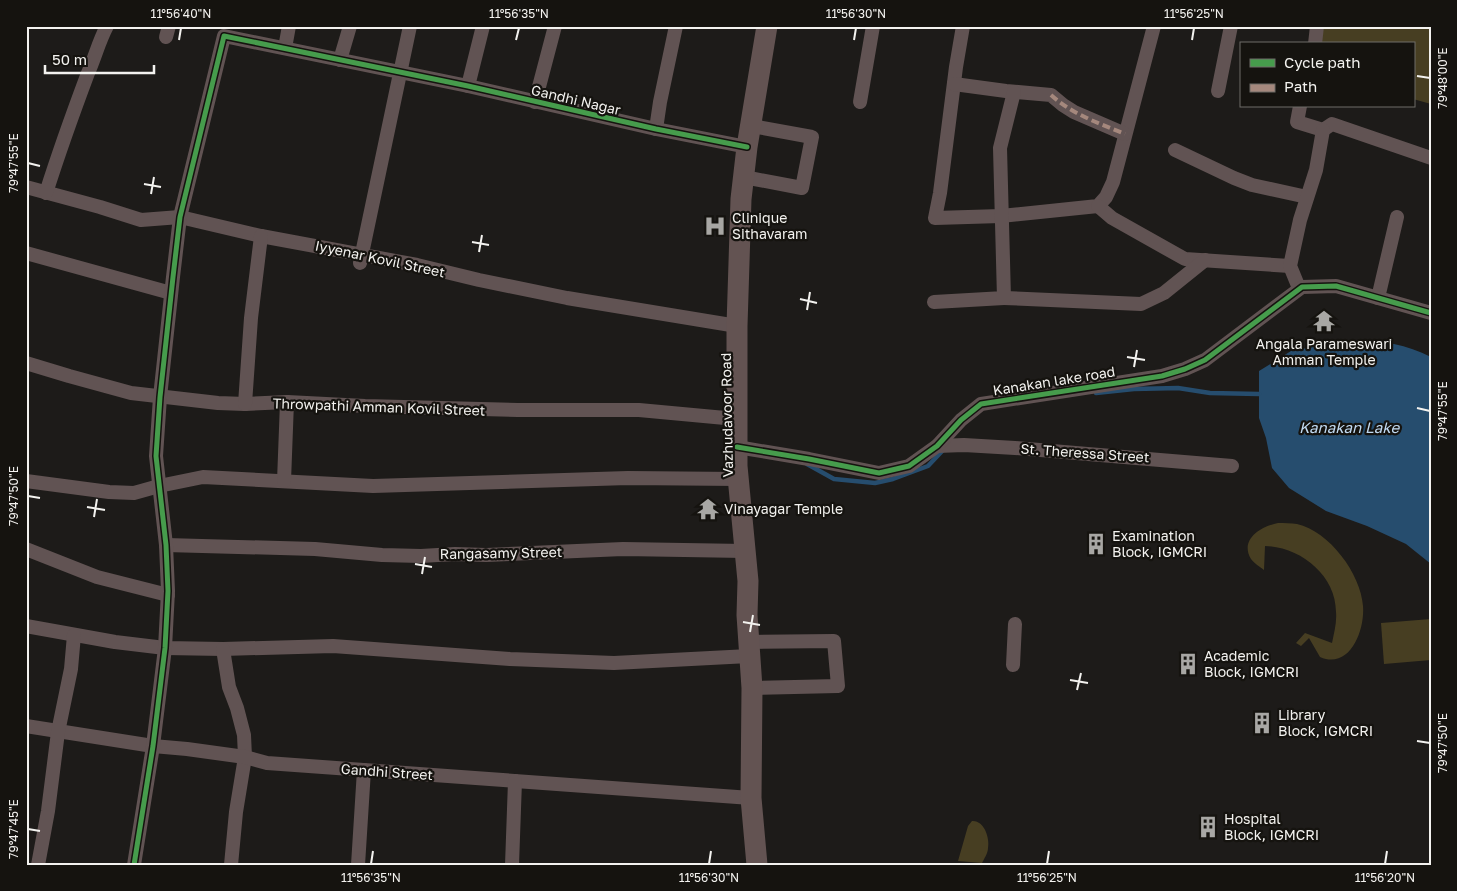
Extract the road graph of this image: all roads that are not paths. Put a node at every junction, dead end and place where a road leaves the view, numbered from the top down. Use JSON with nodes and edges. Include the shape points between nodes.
{"nodes":[{"id":1,"x":107,"y":26,"type":"edge"},
{"id":2,"x":289,"y":26,"type":"edge"},
{"id":3,"x":350,"y":26,"type":"edge"},
{"id":4,"x":410,"y":26,"type":"edge"},
{"id":5,"x":483,"y":26,"type":"edge"},
{"id":6,"x":556,"y":26,"type":"edge"},
{"id":7,"x":676,"y":26,"type":"edge"},
{"id":8,"x":767,"y":26,"type":"edge"},
{"id":9,"x":873,"y":26,"type":"edge"},
{"id":10,"x":963,"y":26,"type":"edge"},
{"id":11,"x":1154,"y":26,"type":"edge"},
{"id":12,"x":1231,"y":26,"type":"edge"},
{"id":13,"x":1317,"y":26,"type":"edge"},
{"id":14,"x":1315,"y":42,"type":"edge"},
{"id":15,"x":285,"y":48,"type":"junction"},
{"id":16,"x":340,"y":60,"type":"junction"},
{"id":17,"x":400,"y":72,"type":"junction"},
{"id":18,"x":954,"y":84,"type":"junction"},
{"id":19,"x":468,"y":86,"type":"junction"},
{"id":20,"x":1218,"y":91,"type":"dead end"},
{"id":21,"x":1014,"y":92,"type":"junction"},
{"id":22,"x":535,"y":102,"type":"junction"},
{"id":23,"x":860,"y":102,"type":"dead end"},
{"id":24,"x":1300,"y":108,"type":"edge"},
{"id":25,"x":752,"y":126,"type":"junction"},
{"id":26,"x":656,"y":129,"type":"junction"},
{"id":27,"x":1323,"y":130,"type":"junction"},
{"id":28,"x":1125,"y":134,"type":"junction"},
{"id":29,"x":748,"y":147,"type":"junction"},
{"id":30,"x":1175,"y":150,"type":"dead end"},
{"id":31,"x":1431,"y":158,"type":"edge"},
{"id":32,"x":744,"y":177,"type":"junction"},
{"id":33,"x":26,"y":187,"type":"edge"},
{"id":34,"x":46,"y":193,"type":"junction"},
{"id":35,"x":1307,"y":197,"type":"junction"},
{"id":36,"x":1098,"y":206,"type":"junction"},
{"id":37,"x":1001,"y":216,"type":"junction"},
{"id":38,"x":180,"y":217,"type":"junction"},
{"id":39,"x":1397,"y":217,"type":"dead end"},
{"id":40,"x":261,"y":236,"type":"junction"},
{"id":41,"x":26,"y":253,"type":"edge"},
{"id":42,"x":361,"y":259,"type":"junction"},
{"id":43,"x":1205,"y":260,"type":"junction"},
{"id":44,"x":1290,"y":266,"type":"junction"},
{"id":45,"x":1299,"y":288,"type":"junction"},
{"id":46,"x":171,"y":293,"type":"junction"},
{"id":47,"x":1004,"y":298,"type":"junction"},
{"id":48,"x":1378,"y":298,"type":"junction"},
{"id":49,"x":934,"y":302,"type":"dead end"},
{"id":50,"x":1431,"y":313,"type":"edge"},
{"id":51,"x":737,"y":326,"type":"junction"},
{"id":52,"x":26,"y":363,"type":"edge"},
{"id":53,"x":160,"y":397,"type":"junction"},
{"id":54,"x":287,"y":402,"type":"junction"},
{"id":55,"x":245,"y":404,"type":"junction"},
{"id":56,"x":736,"y":419,"type":"junction"},
{"id":57,"x":937,"y":446,"type":"junction"},
{"id":58,"x":737,"y":447,"type":"junction"},
{"id":59,"x":1232,"y":466,"type":"dead end"},
{"id":60,"x":738,"y":479,"type":"junction"},
{"id":61,"x":26,"y":481,"type":"edge"},
{"id":62,"x":284,"y":481,"type":"junction"},
{"id":63,"x":159,"y":486,"type":"junction"},
{"id":64,"x":166,"y":546,"type":"junction"},
{"id":65,"x":26,"y":549,"type":"edge"},
{"id":66,"x":745,"y":551,"type":"junction"},
{"id":67,"x":168,"y":595,"type":"junction"},
{"id":68,"x":1015,"y":624,"type":"dead end"},
{"id":69,"x":26,"y":626,"type":"edge"},
{"id":70,"x":74,"y":635,"type":"junction"},
{"id":71,"x":165,"y":648,"type":"junction"},
{"id":72,"x":223,"y":649,"type":"junction"},
{"id":73,"x":749,"y":649,"type":"junction"},
{"id":74,"x":1013,"y":665,"type":"dead end"},
{"id":75,"x":752,"y":688,"type":"junction"},
{"id":76,"x":26,"y":726,"type":"edge"},
{"id":77,"x":58,"y":732,"type":"junction"},
{"id":78,"x":153,"y":746,"type":"junction"},
{"id":79,"x":245,"y":757,"type":"junction"},
{"id":80,"x":364,"y":770,"type":"junction"},
{"id":81,"x":515,"y":781,"type":"junction"},
{"id":82,"x":751,"y":798,"type":"junction"},
{"id":83,"x":38,"y":865,"type":"edge"},
{"id":84,"x":134,"y":865,"type":"edge"},
{"id":85,"x":230,"y":865,"type":"edge"},
{"id":86,"x":358,"y":865,"type":"edge"},
{"id":87,"x":512,"y":865,"type":"edge"},
{"id":88,"x":757,"y":865,"type":"edge"}],
"edges":[{"from":1,"to":34,"type":"street","via":[[98,42]]},
{"from":2,"to":15,"type":"street"},
{"from":3,"to":16,"type":"street"},
{"from":4,"to":17,"type":"street"},
{"from":5,"to":19,"type":"street"},
{"from":6,"to":22,"type":"street"},
{"from":7,"to":26,"type":"street"},
{"from":8,"to":25,"type":"main road","name":"Vazhudavoor Road"},
{"from":9,"to":23,"type":"street"},
{"from":10,"to":18,"type":"street"},
{"from":11,"to":28,"type":"street"},
{"from":12,"to":20,"type":"street"},
{"from":13,"to":14,"type":"street"},
{"from":15,"to":16,"type":"street","name":"Gandhi Nagar"},
{"from":15,"to":38,"type":"street","name":"Gandhi Nagar","via":[[224,36]]},
{"from":16,"to":17,"type":"street","name":"Gandhi Nagar"},
{"from":17,"to":19,"type":"street","name":"Gandhi Nagar"},
{"from":17,"to":42,"type":"street"},
{"from":18,"to":21,"type":"street"},
{"from":18,"to":37,"type":"street","via":[[935,218]]},
{"from":19,"to":22,"type":"street","name":"Gandhi Nagar"},
{"from":21,"to":28,"type":"street","via":[[1051,95],[1074,112]]},
{"from":21,"to":37,"type":"street","via":[[1000,148]]},
{"from":22,"to":26,"type":"street","name":"Gandhi Nagar"},
{"from":24,"to":27,"type":"street","via":[[1297,122]]},
{"from":25,"to":29,"type":"main road","name":"Vazhudavoor Road"},
{"from":25,"to":32,"type":"street","via":[[812,137],[802,188]]},
{"from":26,"to":29,"type":"street","name":"Gandhi Nagar"},
{"from":27,"to":31,"type":"street","via":[[1332,124]]},
{"from":27,"to":35,"type":"street"},
{"from":28,"to":36,"type":"street","via":[[1113,182]]},
{"from":29,"to":32,"type":"main road","name":"Vazhudavoor Road"},
{"from":30,"to":35,"type":"street","via":[[1252,185]]},
{"from":32,"to":51,"type":"main road","name":"Vazhudavoor Road"},
{"from":33,"to":34,"type":"street","name":"Iyyenar Kovil Street"},
{"from":34,"to":38,"type":"street","name":"Iyyenar Kovil Street","via":[[141,220]]},
{"from":35,"to":44,"type":"street"},
{"from":36,"to":37,"type":"street"},
{"from":36,"to":43,"type":"street","via":[[1112,218],[1185,259]]},
{"from":37,"to":47,"type":"street"},
{"from":38,"to":40,"type":"street","name":"Iyyenar Kovil Street"},
{"from":38,"to":46,"type":"street"},
{"from":39,"to":48,"type":"street"},
{"from":40,"to":42,"type":"street","name":"Iyyenar Kovil Street"},
{"from":40,"to":55,"type":"street"},
{"from":41,"to":46,"type":"street"},
{"from":42,"to":51,"type":"street","name":"Iyyenar Kovil Street"},
{"from":43,"to":44,"type":"street"},
{"from":43,"to":47,"type":"street","via":[[1164,293],[1141,304]]},
{"from":44,"to":45,"type":"street"},
{"from":45,"to":48,"type":"street","via":[[1336,286]]},
{"from":45,"to":57,"type":"street","name":"Kanakan lake road","via":[[1204,360],[1185,369],[981,404]]},
{"from":46,"to":53,"type":"street"},
{"from":47,"to":49,"type":"street"},
{"from":48,"to":50,"type":"street"},
{"from":51,"to":56,"type":"main road","name":"Vazhudavoor Road"},
{"from":52,"to":53,"type":"street","name":"Throwpathi Amman Kovil Street","via":[[131,393]]},
{"from":53,"to":55,"type":"street","name":"Throwpathi Amman Kovil Street"},
{"from":53,"to":63,"type":"street","via":[[156,456]]},
{"from":54,"to":55,"type":"street","name":"Throwpathi Amman Kovil Street"},
{"from":54,"to":56,"type":"street","name":"Throwpathi Amman Kovil Street","via":[[458,409],[639,410]]},
{"from":54,"to":62,"type":"street"},
{"from":56,"to":58,"type":"main road","name":"Vazhudavoor Road"},
{"from":57,"to":58,"type":"street","name":"Kanakan lake road","via":[[909,466],[879,473]]},
{"from":57,"to":59,"type":"street","name":"St. Theressa Street","via":[[1015,448]]},
{"from":58,"to":60,"type":"main road","name":"Vazhudavoor Road"},
{"from":60,"to":62,"type":"street","via":[[628,478],[373,486]]},
{"from":60,"to":66,"type":"main road","name":"Vazhudavoor Road"},
{"from":61,"to":63,"type":"street","via":[[134,493]]},
{"from":62,"to":63,"type":"street","via":[[202,477]]},
{"from":63,"to":64,"type":"street"},
{"from":64,"to":66,"type":"street","name":"Rangasamy Street","via":[[315,549],[421,556],[624,549]]},
{"from":64,"to":67,"type":"street"},
{"from":65,"to":67,"type":"street","via":[[97,577]]},
{"from":66,"to":73,"type":"main road","name":"Vazhudavoor Road"},
{"from":67,"to":71,"type":"street"},
{"from":68,"to":74,"type":"street"},
{"from":69,"to":70,"type":"street"},
{"from":70,"to":71,"type":"street"},
{"from":70,"to":77,"type":"street","via":[[71,669]]},
{"from":71,"to":72,"type":"street"},
{"from":71,"to":78,"type":"street"},
{"from":72,"to":73,"type":"street","via":[[333,646],[510,659],[614,662]]},
{"from":72,"to":79,"type":"street","via":[[229,687],[244,735]]},
{"from":73,"to":75,"type":"main road","name":"Vazhudavoor Road"},
{"from":73,"to":75,"type":"street","via":[[834,640],[838,686]]},
{"from":75,"to":82,"type":"main road","name":"Vazhudavoor Road"},
{"from":76,"to":77,"type":"street","name":"Gandhi Street"},
{"from":77,"to":78,"type":"street","name":"Gandhi Street"},
{"from":77,"to":83,"type":"street"},
{"from":78,"to":79,"type":"street","name":"Gandhi Street"},
{"from":78,"to":84,"type":"street"},
{"from":79,"to":80,"type":"street","name":"Gandhi Street","via":[[267,762]]},
{"from":79,"to":85,"type":"street"},
{"from":80,"to":81,"type":"street","name":"Gandhi Street"},
{"from":80,"to":86,"type":"street"},
{"from":81,"to":82,"type":"street","name":"Gandhi Street"},
{"from":81,"to":87,"type":"street"},
{"from":82,"to":88,"type":"main road","name":"Vazhudavoor Road"}]}
